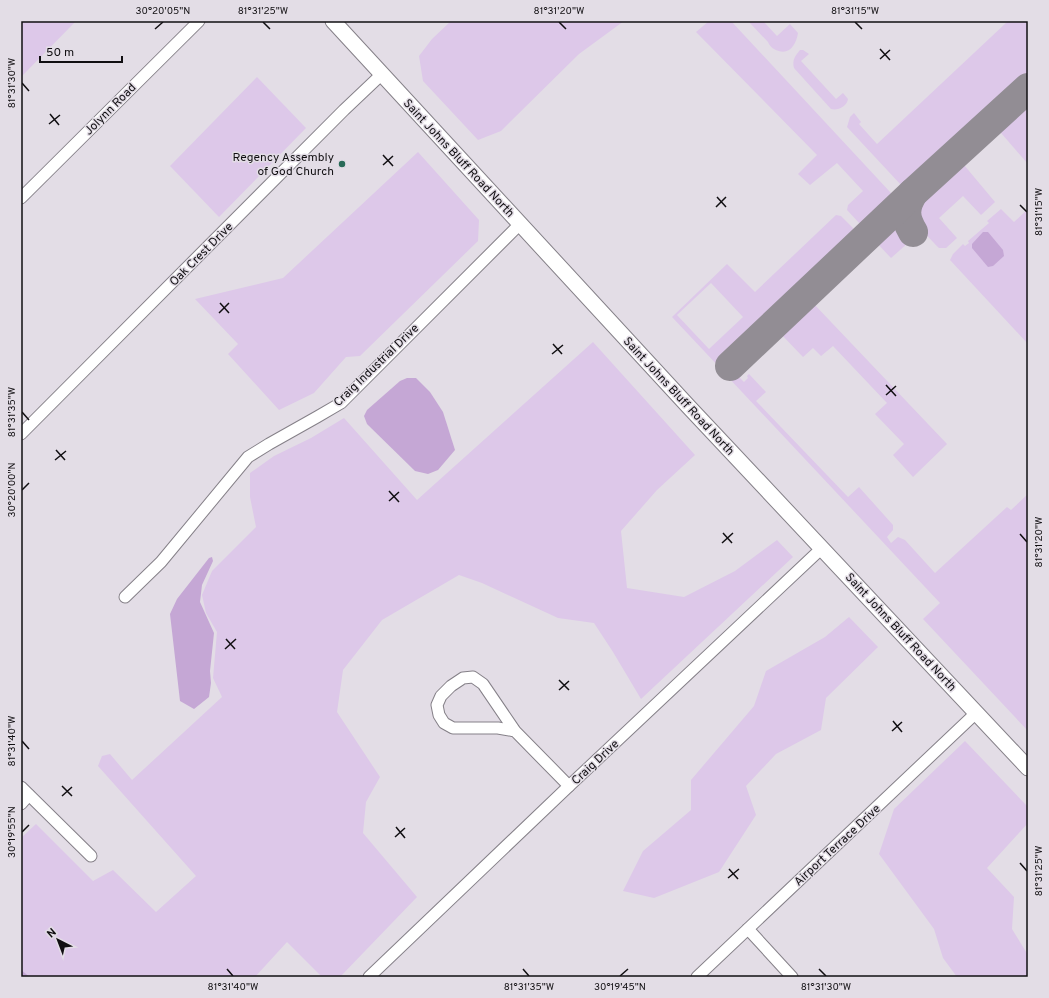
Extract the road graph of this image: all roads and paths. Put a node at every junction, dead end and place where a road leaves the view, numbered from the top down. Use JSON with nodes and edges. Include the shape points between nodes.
{"nodes":[{"id":1,"x":199,"y":21,"type":"edge"},
{"id":2,"x":333,"y":21,"type":"edge"},
{"id":3,"x":382,"y":74,"type":"junction"},
{"id":4,"x":21,"y":198,"type":"edge"},
{"id":5,"x":520,"y":224,"type":"junction"},
{"id":6,"x":21,"y":434,"type":"edge"},
{"id":7,"x":822,"y":548,"type":"junction"},
{"id":8,"x":125,"y":597,"type":"dead end"},
{"id":9,"x":976,"y":713,"type":"junction"},
{"id":10,"x":515,"y":731,"type":"junction"},
{"id":11,"x":1028,"y":768,"type":"edge"},
{"id":12,"x":569,"y":786,"type":"junction"},
{"id":13,"x":21,"y":787,"type":"edge"},
{"id":14,"x":29,"y":795,"type":"junction"},
{"id":15,"x":21,"y":804,"type":"edge"},
{"id":16,"x":91,"y":856,"type":"dead end"},
{"id":17,"x":748,"y":929,"type":"junction"},
{"id":18,"x":369,"y":977,"type":"edge"},
{"id":19,"x":697,"y":977,"type":"edge"},
{"id":20,"x":792,"y":977,"type":"edge"}],
"edges":[{"from":1,"to":4,"type":"street","name":"Jolynn Road"},
{"from":2,"to":3,"type":"main road","name":"Saint Johns Bluff Road North"},
{"from":3,"to":5,"type":"main road","name":"Saint Johns Bluff Road North"},
{"from":3,"to":6,"type":"street","name":"Oak Crest Drive"},
{"from":5,"to":7,"type":"main road","name":"Saint Johns Bluff Road North"},
{"from":5,"to":8,"type":"street","name":"Craig Industrial Drive","via":[[340,403],[248,457],[161,562]]},
{"from":7,"to":9,"type":"main road","name":"Saint Johns Bluff Road North"},
{"from":7,"to":12,"type":"street","name":"Craig Drive"},
{"from":9,"to":11,"type":"main road","name":"Saint Johns Bluff Road North"},
{"from":9,"to":17,"type":"street","name":"Airport Terrace Drive"},
{"from":10,"to":10,"type":"street","via":[[483,684],[473,678],[464,678],[440,696],[437,705],[439,715],[444,723],[453,728],[498,728]]},
{"from":10,"to":12,"type":"street"},
{"from":12,"to":18,"type":"street","name":"Craig Drive"},
{"from":13,"to":14,"type":"street"},
{"from":14,"to":15,"type":"street"},
{"from":14,"to":16,"type":"street"},
{"from":17,"to":19,"type":"street","name":"Airport Terrace Drive"},
{"from":17,"to":20,"type":"street"}]}
